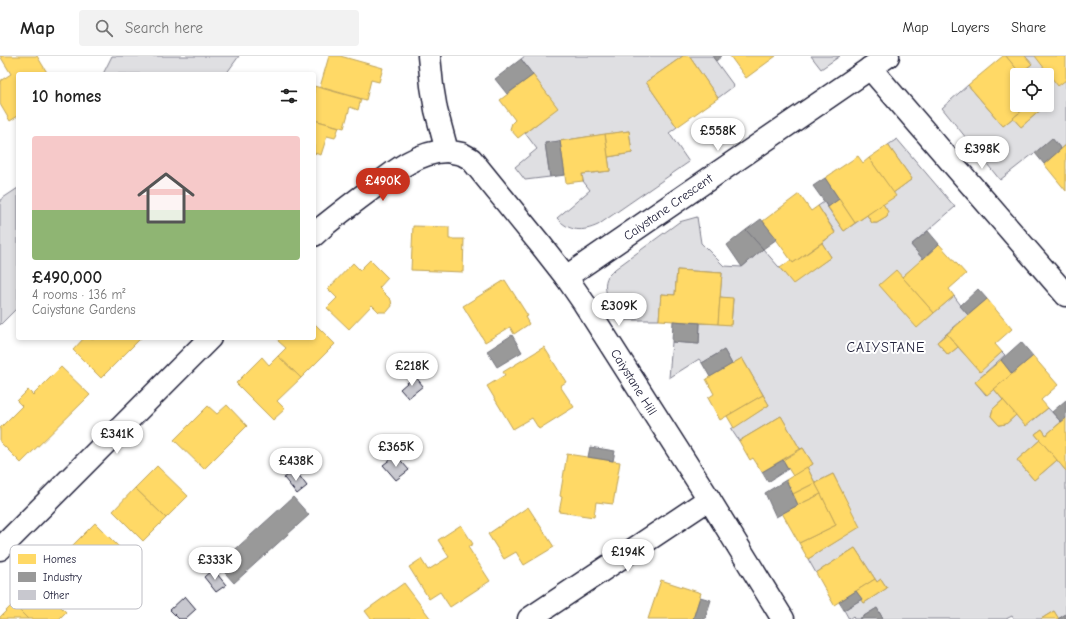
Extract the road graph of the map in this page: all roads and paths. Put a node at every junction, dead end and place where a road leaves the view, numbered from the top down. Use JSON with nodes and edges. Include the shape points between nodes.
{"nodes":[{"id":1,"x":429,"y":56,"type":"edge"},
{"id":2,"x":888,"y":56,"type":"edge"},
{"id":3,"x":870,"y":68,"type":"junction"},
{"id":4,"x":447,"y":151,"type":"junction"},
{"id":5,"x":316,"y":233,"type":"edge"},
{"id":6,"x":566,"y":277,"type":"junction"},
{"id":7,"x":1066,"y":295,"type":"edge"},
{"id":8,"x":208,"y":340,"type":"edge"},
{"id":9,"x":709,"y":499,"type":"junction"},
{"id":10,"x":0,"y":549,"type":"edge"},
{"id":11,"x":529,"y":619,"type":"edge"},
{"id":12,"x":783,"y":619,"type":"edge"}],
"edges":[{"from":1,"to":4,"type":"street","via":[[436,110]]},
{"from":2,"to":3,"type":"street","name":"Caiystane Crescent"},
{"from":3,"to":6,"type":"street","name":"Caiystane Crescent"},
{"from":3,"to":7,"type":"street"},
{"from":4,"to":5,"type":"street","via":[[420,157],[402,166]]},
{"from":4,"to":6,"type":"street","name":"Caiystane Hill","via":[[471,158]]},
{"from":6,"to":9,"type":"street","name":"Caiystane Hill"},
{"from":8,"to":10,"type":"street"},
{"from":9,"to":11,"type":"street"},
{"from":9,"to":12,"type":"street","name":"Caiystane Hill"}]}
